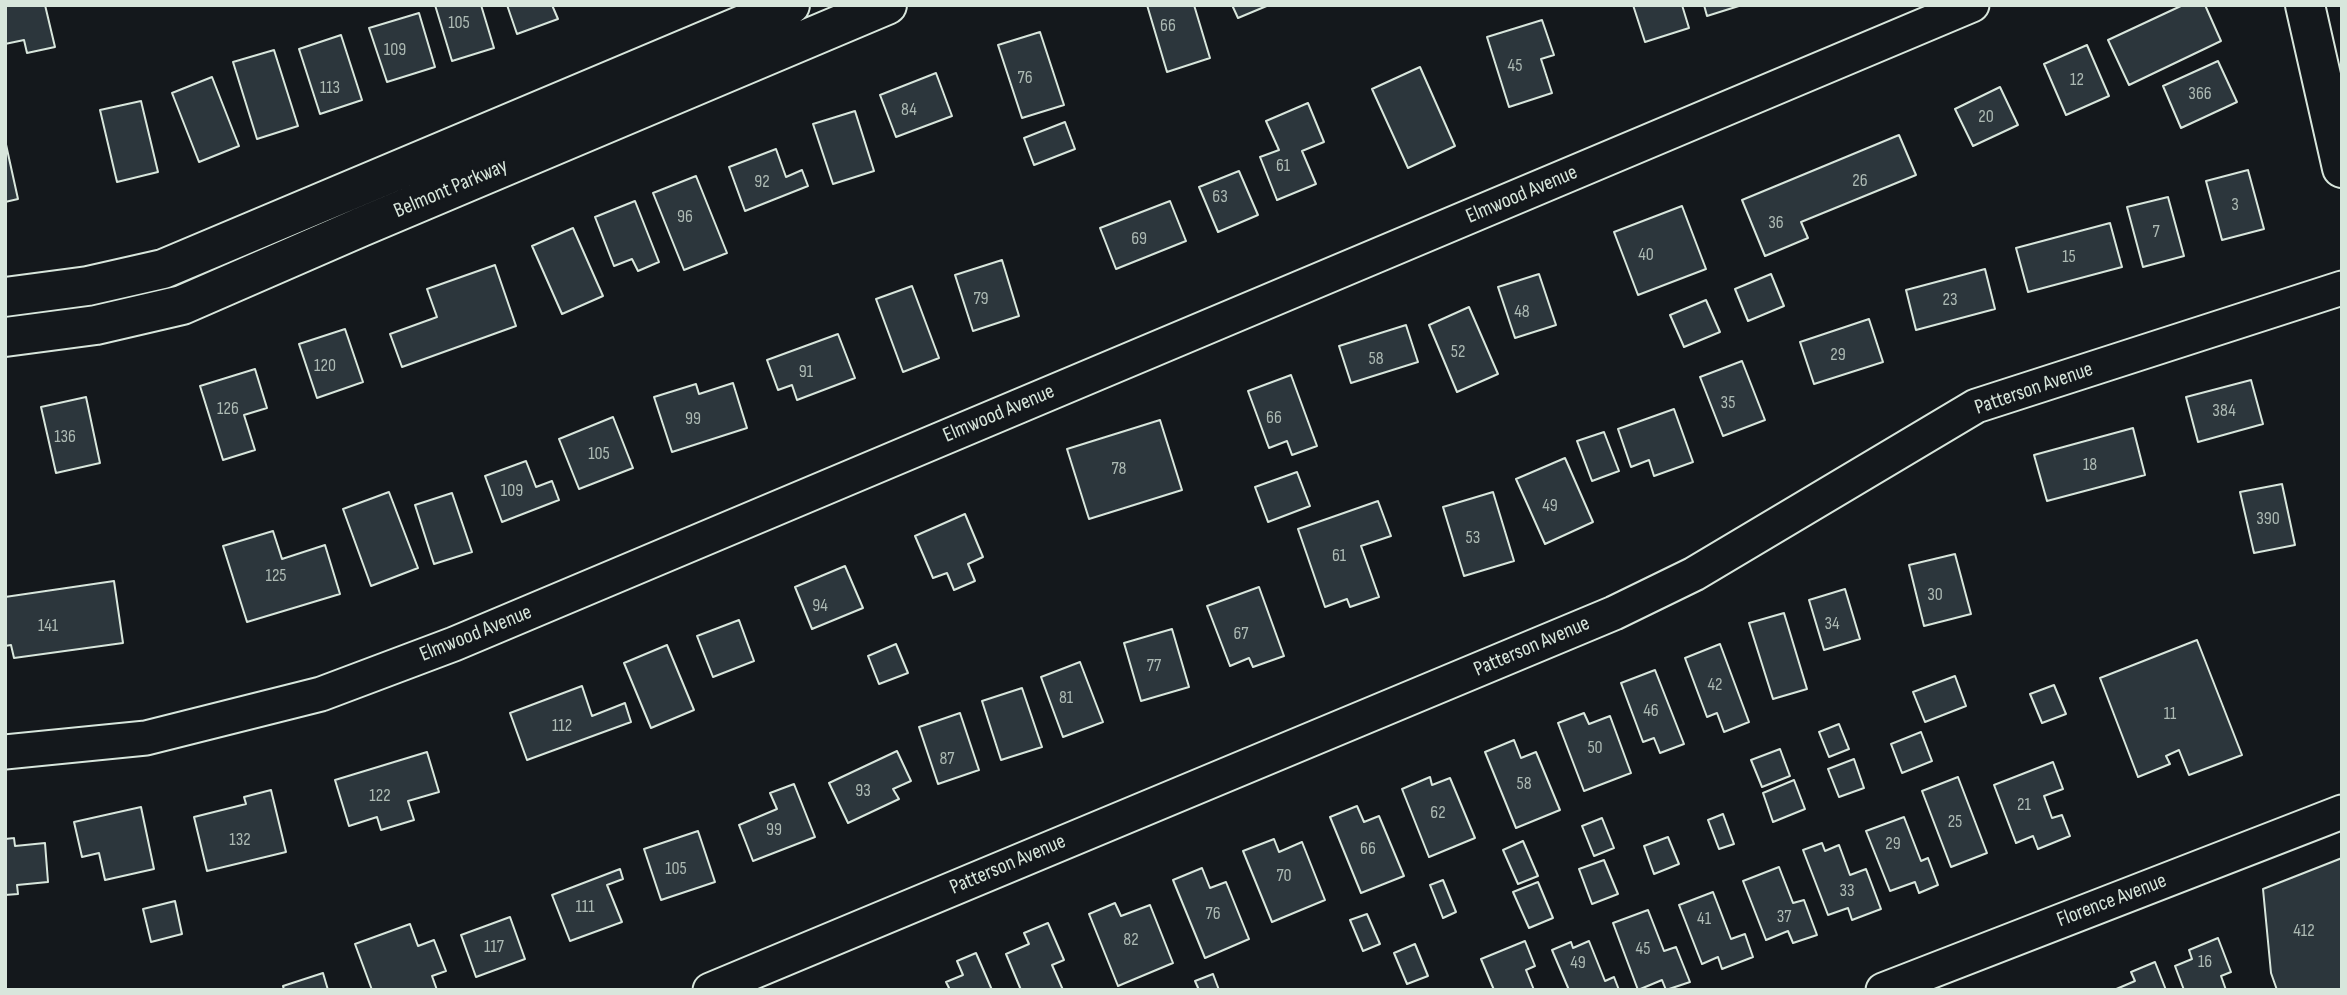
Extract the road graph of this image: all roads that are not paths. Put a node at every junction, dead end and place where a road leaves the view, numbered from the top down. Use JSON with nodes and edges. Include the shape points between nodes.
{"nodes":[{"id":1,"x":790,"y":5,"type":"edge"},
{"id":2,"x":1972,"y":5,"type":"edge"},
{"id":3,"x":2305,"y":5,"type":"edge"},
{"id":4,"x":865,"y":9,"type":"edge"},
{"id":5,"x":2337,"y":128,"type":"edge"},
{"id":6,"x":2342,"y":168,"type":"edge"},
{"id":7,"x":348,"y":189,"type":"junction"},
{"id":8,"x":361,"y":227,"type":"junction"},
{"id":9,"x":2342,"y":288,"type":"edge"},
{"id":10,"x":5,"y":297,"type":"edge"},
{"id":11,"x":5,"y":337,"type":"edge"},
{"id":12,"x":5,"y":752,"type":"edge"},
{"id":13,"x":2342,"y":812,"type":"edge"},
{"id":14,"x":710,"y":990,"type":"edge"},
{"id":15,"x":1882,"y":990,"type":"edge"}],
"edges":[{"from":1,"to":7,"type":"street","name":"Belmont Parkway"},
{"from":2,"to":12,"type":"street","name":"Elmwood Avenue","via":[[467,639],[321,694],[146,738]]},
{"from":3,"to":5,"type":"street"},
{"from":4,"to":8,"type":"street","name":"Belmont Parkway"},
{"from":5,"to":6,"type":"street"},
{"from":7,"to":8,"type":"street"},
{"from":7,"to":10,"type":"street","name":"Belmont Parkway","via":[[163,268],[88,286]]},
{"from":8,"to":11,"type":"street","name":"Belmont Parkway","via":[[182,305],[96,325]]},
{"from":9,"to":14,"type":"street","name":"Patterson Avenue","via":[[1976,406],[1694,574],[1614,613]]},
{"from":13,"to":15,"type":"street","name":"Florence Avenue"}]}
